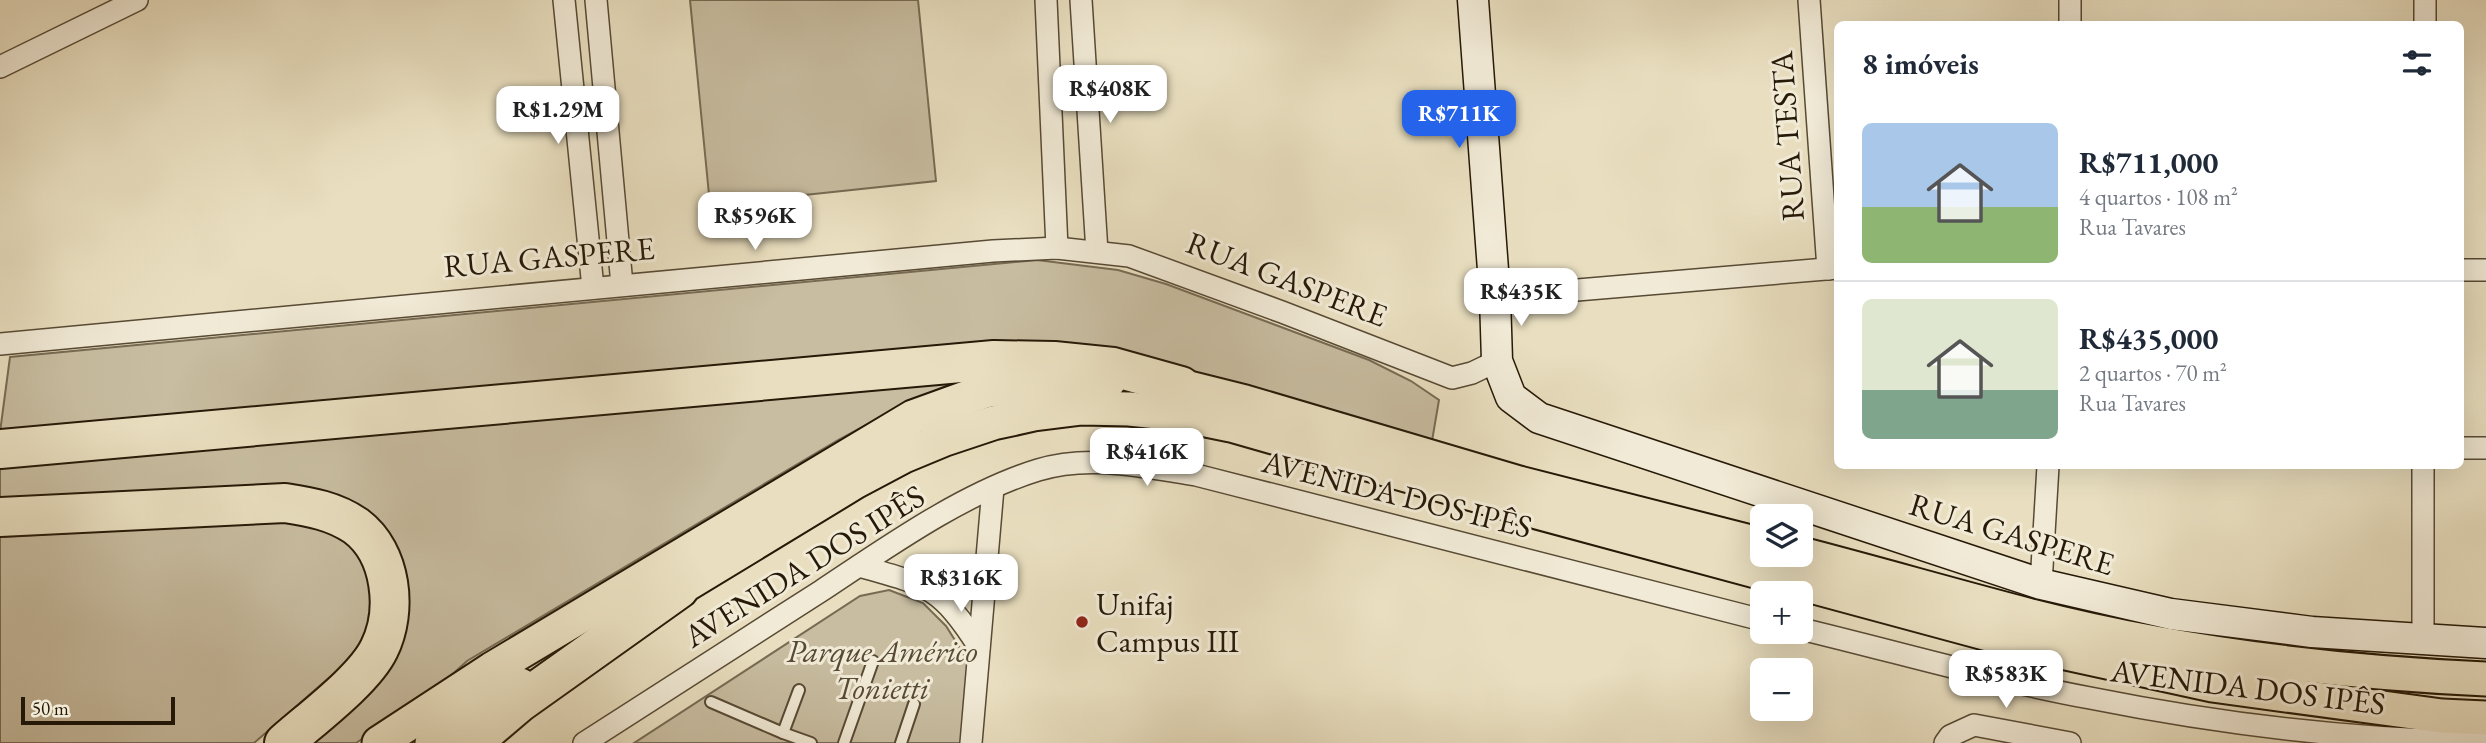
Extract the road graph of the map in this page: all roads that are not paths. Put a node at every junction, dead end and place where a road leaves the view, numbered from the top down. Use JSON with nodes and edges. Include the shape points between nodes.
{"nodes":[{"id":1,"x":136,"y":0,"type":"edge"},
{"id":2,"x":564,"y":0,"type":"edge"},
{"id":3,"x":596,"y":0,"type":"edge"},
{"id":4,"x":1046,"y":0,"type":"edge"},
{"id":5,"x":1081,"y":0,"type":"edge"},
{"id":6,"x":1473,"y":0,"type":"edge"},
{"id":7,"x":1809,"y":0,"type":"edge"},
{"id":8,"x":2070,"y":0,"type":"edge"},
{"id":9,"x":2425,"y":0,"type":"edge"},
{"id":10,"x":2070,"y":21,"type":"edge"},
{"id":11,"x":2425,"y":21,"type":"edge"},
{"id":12,"x":0,"y":67,"type":"edge"},
{"id":13,"x":1057,"y":248,"type":"junction"},
{"id":14,"x":1097,"y":252,"type":"junction"},
{"id":15,"x":1833,"y":268,"type":"edge"},
{"id":16,"x":2464,"y":270,"type":"edge"},
{"id":17,"x":2486,"y":270,"type":"edge"},
{"id":18,"x":622,"y":285,"type":"junction"},
{"id":19,"x":593,"y":288,"type":"junction"},
{"id":20,"x":1495,"y":297,"type":"junction"},
{"id":21,"x":0,"y":344,"type":"edge"},
{"id":22,"x":1497,"y":361,"type":"junction"},
{"id":23,"x":1181,"y":386,"type":"junction"},
{"id":24,"x":2464,"y":448,"type":"edge"},
{"id":25,"x":2486,"y":448,"type":"edge"},
{"id":26,"x":0,"y":449,"type":"edge"},
{"id":27,"x":2048,"y":469,"type":"edge"},
{"id":28,"x":2423,"y":469,"type":"edge"},
{"id":29,"x":993,"y":488,"type":"junction"},
{"id":30,"x":0,"y":517,"type":"edge"},
{"id":31,"x":1750,"y":542,"type":"edge"},
{"id":32,"x":1813,"y":557,"type":"edge"},
{"id":33,"x":859,"y":566,"type":"junction"},
{"id":34,"x":2041,"y":584,"type":"junction"},
{"id":35,"x":679,"y":589,"type":"junction"},
{"id":36,"x":1750,"y":617,"type":"edge"},
{"id":37,"x":1813,"y":632,"type":"edge"},
{"id":38,"x":2423,"y":641,"type":"junction"},
{"id":39,"x":2486,"y":643,"type":"edge"},
{"id":40,"x":979,"y":647,"type":"junction"},
{"id":41,"x":873,"y":661,"type":"dead end"},
{"id":42,"x":2486,"y":679,"type":"edge"},
{"id":43,"x":799,"y":691,"type":"dead end"},
{"id":44,"x":711,"y":702,"type":"dead end"},
{"id":45,"x":914,"y":704,"type":"dead end"},
{"id":46,"x":2486,"y":718,"type":"edge"},
{"id":47,"x":783,"y":733,"type":"junction"},
{"id":48,"x":1947,"y":739,"type":"edge"},
{"id":49,"x":2486,"y":742,"type":"edge"},
{"id":50,"x":284,"y":743,"type":"edge"},
{"id":51,"x":379,"y":743,"type":"edge"},
{"id":52,"x":432,"y":743,"type":"edge"},
{"id":53,"x":471,"y":743,"type":"edge"},
{"id":54,"x":584,"y":743,"type":"edge"},
{"id":55,"x":811,"y":743,"type":"edge"},
{"id":56,"x":844,"y":743,"type":"edge"},
{"id":57,"x":901,"y":743,"type":"edge"},
{"id":58,"x":971,"y":743,"type":"edge"},
{"id":59,"x":2070,"y":743,"type":"edge"}],
"edges":[{"from":1,"to":12,"type":"street"},
{"from":2,"to":19,"type":"street"},
{"from":3,"to":18,"type":"street"},
{"from":4,"to":13,"type":"street"},
{"from":5,"to":14,"type":"street"},
{"from":6,"to":20,"type":"street"},
{"from":7,"to":15,"type":"street","name":"RUA TESTA"},
{"from":8,"to":10,"type":"street"},
{"from":9,"to":11,"type":"street"},
{"from":13,"to":14,"type":"street","name":"RUA GASPERE"},
{"from":13,"to":18,"type":"street","name":"RUA GASPERE"},
{"from":14,"to":22,"type":"street","name":"RUA GASPERE","via":[[1129,256],[1452,378]]},
{"from":15,"to":20,"type":"street"},
{"from":16,"to":17,"type":"street"},
{"from":18,"to":19,"type":"street","name":"RUA GASPERE"},
{"from":19,"to":21,"type":"street","name":"RUA GASPERE"},
{"from":20,"to":22,"type":"street"},
{"from":22,"to":34,"type":"street","name":"RUA GASPERE","via":[[1511,397],[1539,418]]},
{"from":23,"to":26,"type":"highway","via":[[1113,367],[994,360]]},
{"from":23,"to":31,"type":"main road","via":[[1519,483]]},
{"from":23,"to":51,"type":"main road","via":[[1099,380],[1044,382],[985,391],[912,417],[492,669]]},
{"from":24,"to":25,"type":"street"},
{"from":27,"to":34,"type":"street"},
{"from":28,"to":38,"type":"street"},
{"from":29,"to":33,"type":"street","name":"AVENIDA DOS IPÊS"},
{"from":29,"to":36,"type":"street","name":"AVENIDA DOS IPÊS","via":[[1040,469],[1087,463],[1138,465],[1196,475]]},
{"from":29,"to":40,"type":"street"},
{"from":30,"to":50,"type":"highway","via":[[285,503],[316,507],[357,527],[372,543],[385,571],[391,600],[388,625],[379,650],[355,678]]},
{"from":32,"to":42,"type":"main road","via":[[2033,617],[2215,653],[2317,667]]},
{"from":33,"to":40,"type":"street","via":[[917,582],[938,594],[960,616]]},
{"from":33,"to":54,"type":"street","name":"AVENIDA DOS IPÊS"},
{"from":34,"to":38,"type":"street","name":"RUA GASPERE","via":[[2171,614]]},
{"from":35,"to":46,"type":"main road","via":[[855,482],[945,439],[1034,414],[1129,409],[1231,425],[2029,645],[2212,685]]},
{"from":35,"to":52,"type":"main road"},
{"from":35,"to":53,"type":"highway"},
{"from":37,"to":49,"type":"street","name":"AVENIDA DOS IPÊS","via":[[2088,698],[2209,719],[2330,734]]},
{"from":38,"to":39,"type":"street","name":"RUA GASPERE"},
{"from":40,"to":58,"type":"street"},
{"from":41,"to":56,"type":"lane"},
{"from":43,"to":47,"type":"lane"},
{"from":44,"to":47,"type":"lane"},
{"from":45,"to":57,"type":"lane"},
{"from":47,"to":55,"type":"lane"},
{"from":48,"to":59,"type":"street","via":[[1973,724]]}]}
